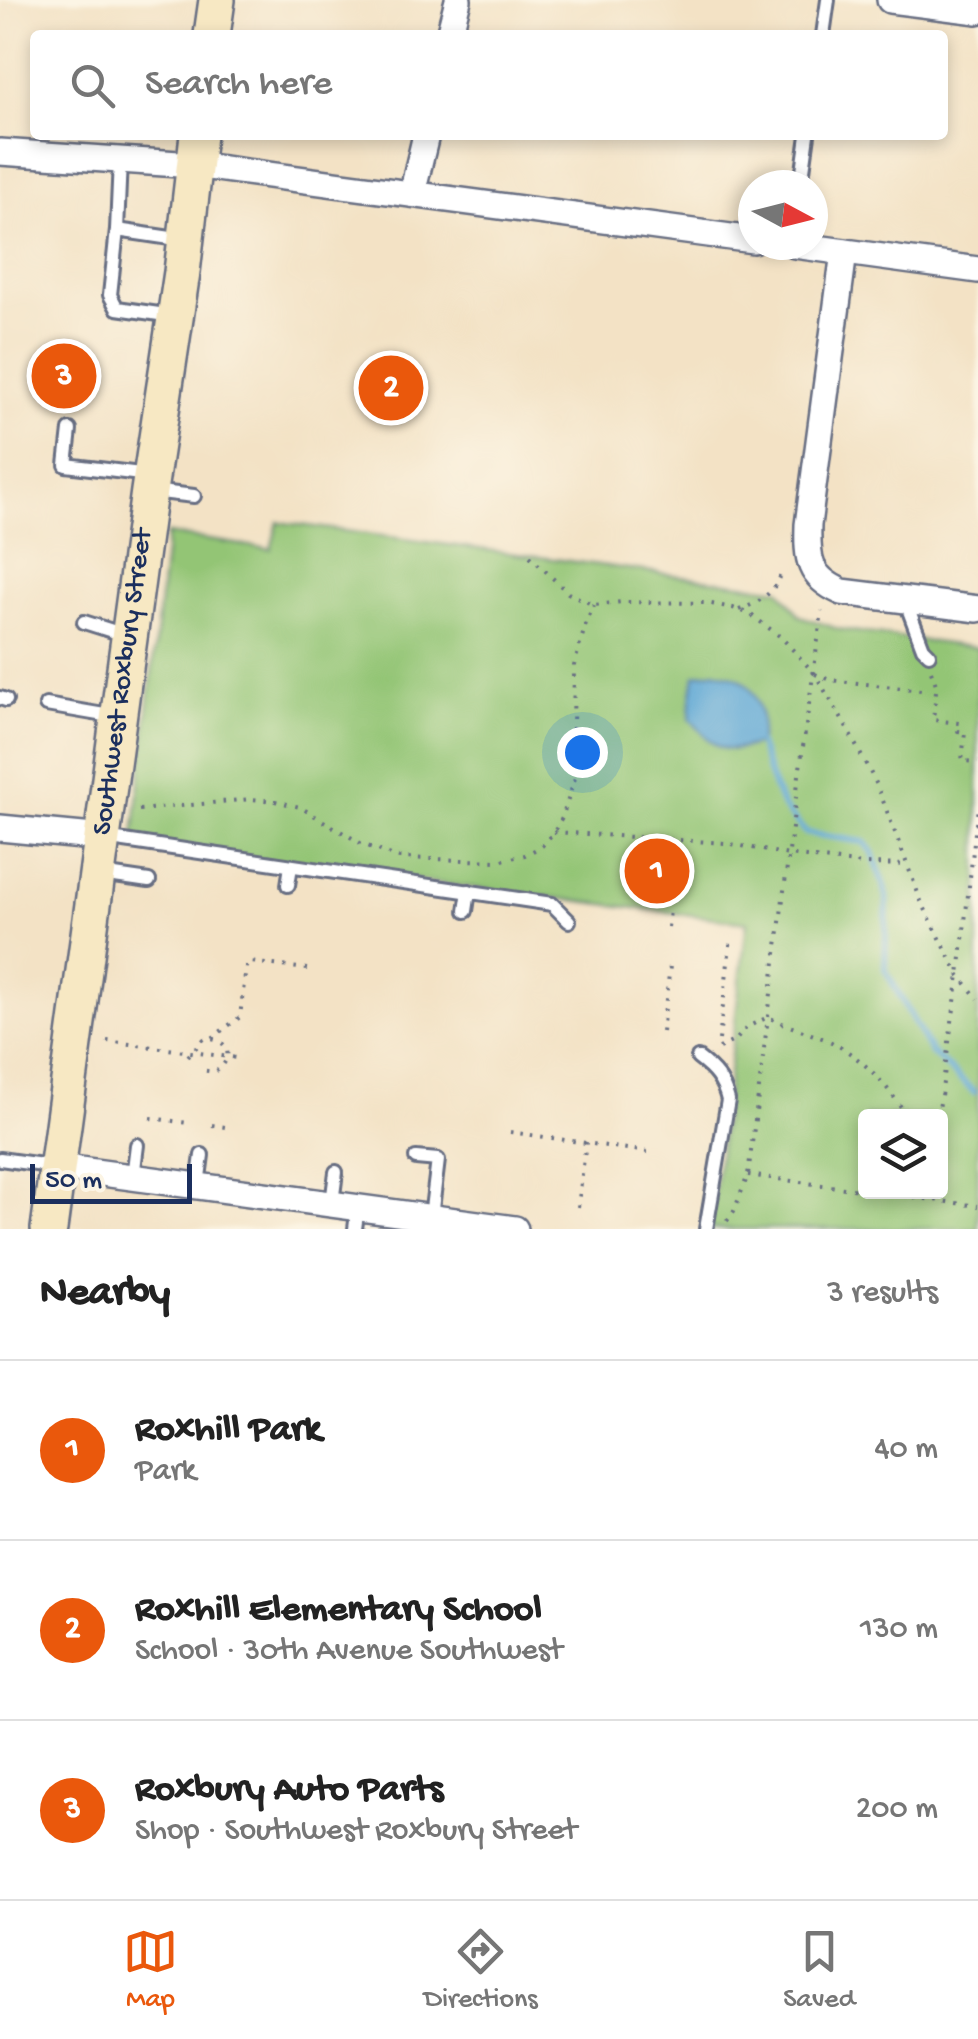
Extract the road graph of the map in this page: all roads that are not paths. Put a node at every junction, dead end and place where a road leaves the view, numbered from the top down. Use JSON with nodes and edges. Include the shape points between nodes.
{"nodes":[{"id":1,"x":217,"y":0,"type":"edge"},
{"id":2,"x":458,"y":0,"type":"edge"},
{"id":3,"x":828,"y":0,"type":"edge"},
{"id":4,"x":890,"y":0,"type":"edge"},
{"id":5,"x":978,"y":12,"type":"edge"},
{"id":6,"x":213,"y":30,"type":"edge"},
{"id":7,"x":450,"y":30,"type":"edge"},
{"id":8,"x":824,"y":30,"type":"edge"},
{"id":9,"x":425,"y":140,"type":"edge"},
{"id":10,"x":807,"y":140,"type":"edge"},
{"id":11,"x":196,"y":150,"type":"edge"},
{"id":12,"x":0,"y":152,"type":"edge"},
{"id":13,"x":120,"y":160,"type":"junction"},
{"id":14,"x":803,"y":170,"type":"edge"},
{"id":15,"x":412,"y":194,"type":"junction"},
{"id":16,"x":117,"y":230,"type":"junction"},
{"id":17,"x":738,"y":238,"type":"edge"},
{"id":18,"x":186,"y":241,"type":"junction"},
{"id":19,"x":828,"y":250,"type":"edge"},
{"id":20,"x":844,"y":252,"type":"junction"},
{"id":21,"x":978,"y":270,"type":"edge"},
{"id":22,"x":175,"y":316,"type":"junction"},
{"id":23,"x":70,"y":430,"type":"dead end"},
{"id":24,"x":150,"y":483,"type":"junction"},
{"id":25,"x":194,"y":496,"type":"dead end"},
{"id":26,"x":906,"y":600,"type":"junction"},
{"id":27,"x":978,"y":609,"type":"edge"},
{"id":28,"x":84,"y":622,"type":"dead end"},
{"id":29,"x":130,"y":637,"type":"junction"},
{"id":30,"x":930,"y":660,"type":"road end"},
{"id":31,"x":46,"y":705,"type":"dead end"},
{"id":32,"x":119,"y":717,"type":"junction"},
{"id":33,"x":0,"y":828,"type":"edge"},
{"id":34,"x":104,"y":838,"type":"junction"},
{"id":35,"x":291,"y":866,"type":"junction"},
{"id":36,"x":98,"y":874,"type":"junction"},
{"id":37,"x":149,"y":881,"type":"dead end"},
{"id":38,"x":288,"y":886,"type":"dead end"},
{"id":39,"x":469,"y":891,"type":"junction"},
{"id":40,"x":466,"y":911,"type":"dead end"},
{"id":41,"x":569,"y":921,"type":"dead end"},
{"id":42,"x":698,"y":1058,"type":"dead end"},
{"id":43,"x":137,"y":1145,"type":"dead end"},
{"id":44,"x":202,"y":1155,"type":"dead end"},
{"id":45,"x":416,"y":1158,"type":"dead end"},
{"id":46,"x":0,"y":1159,"type":"edge"},
{"id":47,"x":58,"y":1168,"type":"junction"},
{"id":48,"x":336,"y":1172,"type":"dead end"},
{"id":49,"x":133,"y":1177,"type":"junction"},
{"id":50,"x":198,"y":1185,"type":"junction"},
{"id":51,"x":348,"y":1213,"type":"edge"},
{"id":52,"x":422,"y":1220,"type":"edge"},
{"id":53,"x":478,"y":1226,"type":"edge"},
{"id":54,"x":48,"y":1229,"type":"edge"},
{"id":55,"x":514,"y":1229,"type":"edge"},
{"id":56,"x":706,"y":1229,"type":"edge"}],
"edges":[{"from":1,"to":6,"type":"main road"},
{"from":2,"to":7,"type":"street"},
{"from":3,"to":8,"type":"lane"},
{"from":4,"to":5,"type":"street"},
{"from":9,"to":15,"type":"street"},
{"from":10,"to":14,"type":"lane"},
{"from":11,"to":13,"type":"street"},
{"from":11,"to":15,"type":"street"},
{"from":11,"to":18,"type":"main road","name":"Southwest Roxbury Street"},
{"from":12,"to":13,"type":"street"},
{"from":13,"to":16,"type":"lane"},
{"from":15,"to":17,"type":"street"},
{"from":16,"to":18,"type":"lane"},
{"from":16,"to":22,"type":"lane","via":[[110,295],[116,308]]},
{"from":18,"to":22,"type":"main road","name":"Southwest Roxbury Street"},
{"from":19,"to":20,"type":"street"},
{"from":20,"to":21,"type":"street"},
{"from":20,"to":26,"type":"street","via":[[808,552],[814,572],[842,592]]},
{"from":22,"to":24,"type":"main road","name":"Southwest Roxbury Street"},
{"from":23,"to":24,"type":"lane","via":[[66,465]]},
{"from":24,"to":25,"type":"lane"},
{"from":24,"to":29,"type":"main road","name":"Southwest Roxbury Street"},
{"from":26,"to":27,"type":"street"},
{"from":26,"to":30,"type":"lane"},
{"from":28,"to":29,"type":"lane"},
{"from":29,"to":32,"type":"main road","name":"Southwest Roxbury Street"},
{"from":31,"to":32,"type":"lane"},
{"from":32,"to":34,"type":"main road","name":"Southwest Roxbury Street"},
{"from":33,"to":34,"type":"street"},
{"from":34,"to":35,"type":"lane"},
{"from":34,"to":36,"type":"main road","name":"Southwest Roxbury Street"},
{"from":35,"to":38,"type":"lane"},
{"from":35,"to":39,"type":"lane"},
{"from":36,"to":37,"type":"lane"},
{"from":36,"to":47,"type":"main road","name":"Southwest Roxbury Street"},
{"from":39,"to":40,"type":"lane"},
{"from":39,"to":41,"type":"lane","via":[[552,904]]},
{"from":42,"to":56,"type":"lane","via":[[723,1081],[728,1100]]},
{"from":43,"to":49,"type":"lane"},
{"from":44,"to":50,"type":"lane"},
{"from":45,"to":52,"type":"lane","via":[[438,1160]]},
{"from":46,"to":47,"type":"lane"},
{"from":47,"to":49,"type":"street"},
{"from":47,"to":54,"type":"main road","name":"Southwest Roxbury Street"},
{"from":48,"to":51,"type":"lane"},
{"from":49,"to":50,"type":"street"},
{"from":50,"to":51,"type":"street"},
{"from":51,"to":52,"type":"street"},
{"from":52,"to":53,"type":"street"},
{"from":53,"to":55,"type":"street"}]}
